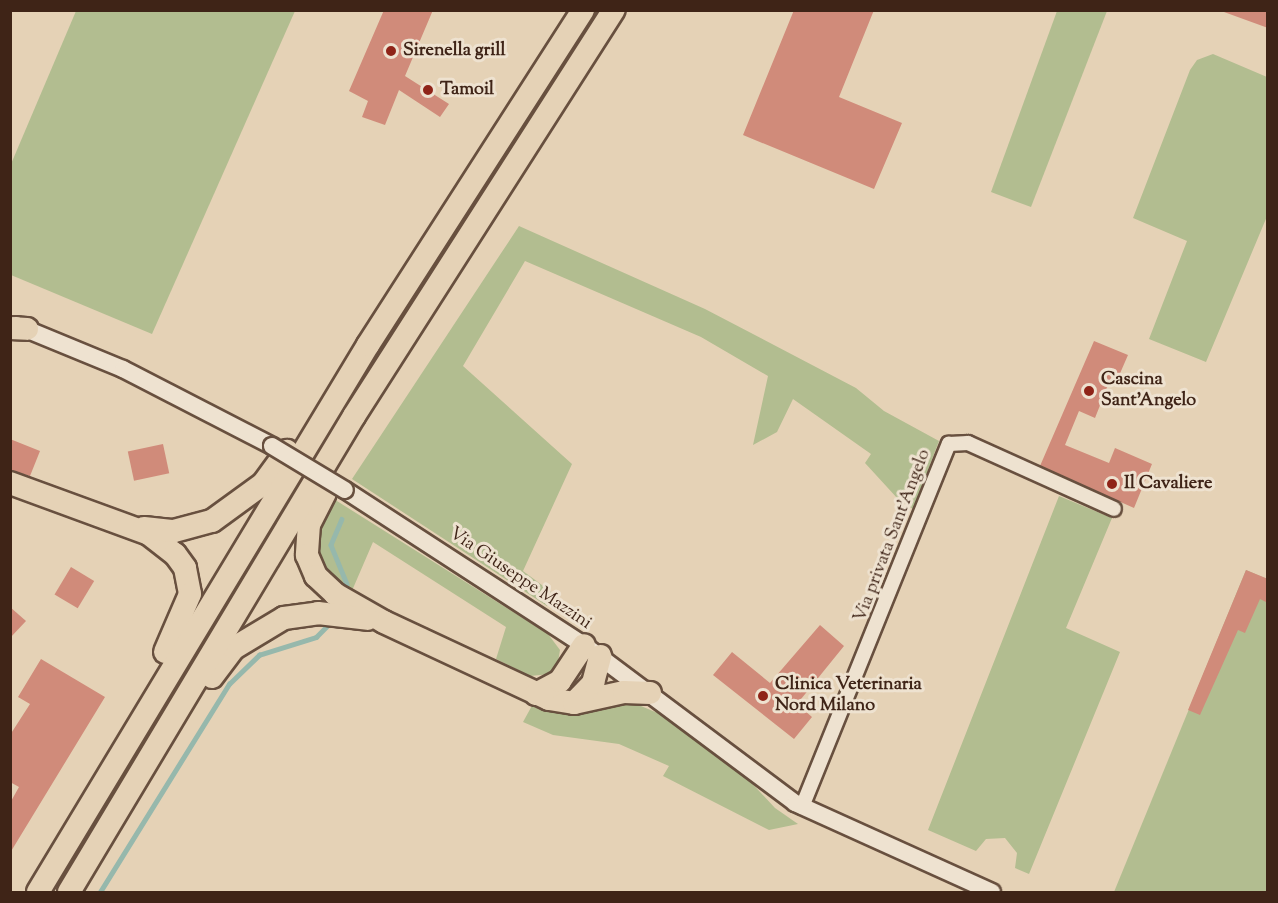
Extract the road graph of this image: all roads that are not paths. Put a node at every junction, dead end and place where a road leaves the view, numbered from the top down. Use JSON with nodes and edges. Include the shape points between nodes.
{"nodes":[{"id":1,"x":583,"y":10,"type":"edge"},
{"id":2,"x":614,"y":10,"type":"edge"},
{"id":3,"x":16,"y":326,"type":"edge"},
{"id":4,"x":368,"y":345,"type":"junction"},
{"id":5,"x":354,"y":416,"type":"junction"},
{"id":6,"x":10,"y":483,"type":"edge"},
{"id":7,"x":1114,"y":509,"type":"dead end"},
{"id":8,"x":125,"y":524,"type":"junction"},
{"id":9,"x":384,"y":622,"type":"junction"},
{"id":10,"x":592,"y":650,"type":"junction"},
{"id":11,"x":650,"y":693,"type":"junction"},
{"id":12,"x":536,"y":694,"type":"junction"},
{"id":13,"x":574,"y":703,"type":"junction"},
{"id":14,"x":134,"y":731,"type":"junction"},
{"id":15,"x":157,"y":744,"type":"junction"},
{"id":16,"x":802,"y":807,"type":"junction"},
{"id":17,"x":988,"y":891,"type":"edge"},
{"id":18,"x":38,"y":892,"type":"edge"},
{"id":19,"x":69,"y":892,"type":"edge"}],
"edges":[{"from":1,"to":4,"type":"highway"},
{"from":2,"to":5,"type":"highway"},
{"from":3,"to":10,"type":"street","name":"Via Giuseppe Mazzini","bridge":true,"via":[[160,387],[272,446]]},
{"from":4,"to":8,"type":"highway","via":[[318,405],[276,469],[248,499],[212,521],[193,527],[158,530]]},
{"from":4,"to":14,"type":"highway"},
{"from":5,"to":9,"type":"highway","via":[[360,434],[313,512],[307,555],[310,567],[324,585]]},
{"from":5,"to":15,"type":"highway"},
{"from":6,"to":8,"type":"highway"},
{"from":7,"to":16,"type":"street","name":"Via privata Sant'Angelo","via":[[968,443],[950,444]]},
{"from":8,"to":14,"type":"highway","via":[[164,543],[185,568],[190,582],[186,609],[144,689]]},
{"from":9,"to":12,"type":"highway"},
{"from":9,"to":15,"type":"highway","via":[[301,613],[269,624],[234,648],[177,731]]},
{"from":10,"to":11,"type":"street","name":"Via Giuseppe Mazzini"},
{"from":10,"to":12,"type":"highway","via":[[560,681]]},
{"from":10,"to":13,"type":"highway","via":[[593,683]]},
{"from":11,"to":13,"type":"highway","via":[[624,692]]},
{"from":11,"to":16,"type":"street","name":"Via Giuseppe Mazzini"},
{"from":12,"to":13,"type":"highway"},
{"from":14,"to":18,"type":"highway"},
{"from":15,"to":19,"type":"highway"},
{"from":16,"to":17,"type":"street","name":"Via Giuseppe Mazzini"}]}
